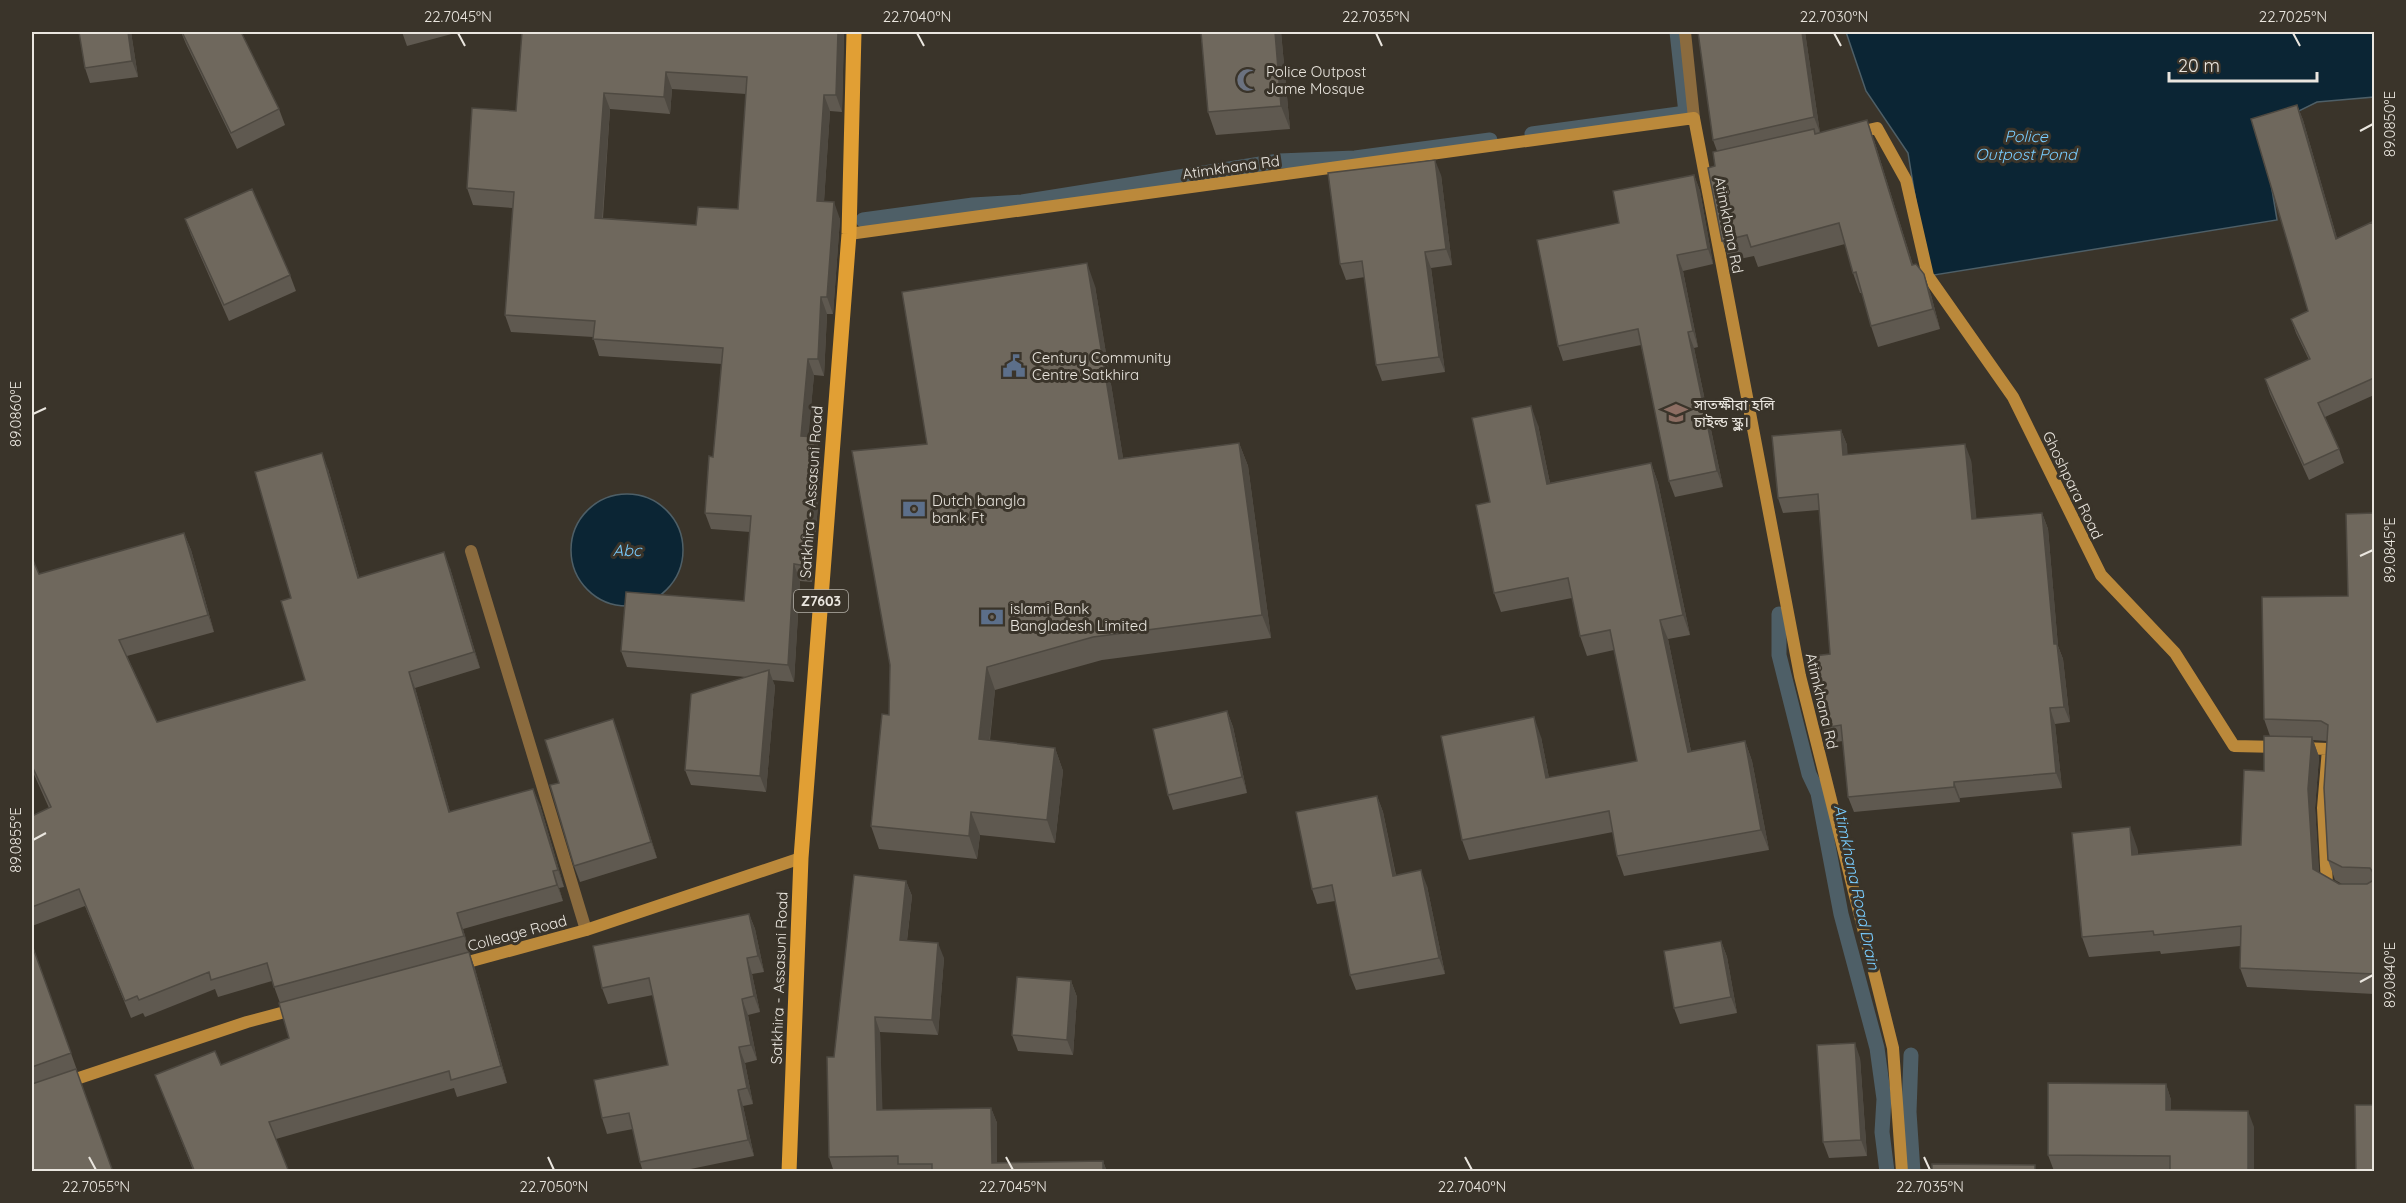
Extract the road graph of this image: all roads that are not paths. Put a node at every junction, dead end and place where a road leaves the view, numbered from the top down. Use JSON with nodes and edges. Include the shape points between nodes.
{"nodes":[{"id":1,"x":854,"y":32,"type":"edge"},
{"id":2,"x":1685,"y":32,"type":"edge"},
{"id":3,"x":1694,"y":118,"type":"junction"},
{"id":4,"x":1843,"y":136,"type":"edge"},
{"id":5,"x":849,"y":234,"type":"junction"},
{"id":6,"x":471,"y":551,"type":"dead end"},
{"id":7,"x":801,"y":858,"type":"junction"},
{"id":8,"x":2348,"y":895,"type":"edge"},
{"id":9,"x":586,"y":930,"type":"junction"},
{"id":10,"x":439,"y":970,"type":"edge"},
{"id":11,"x":304,"y":1007,"type":"edge"},
{"id":12,"x":54,"y":1086,"type":"edge"},
{"id":13,"x":789,"y":1172,"type":"edge"},
{"id":14,"x":1902,"y":1172,"type":"edge"}],
"edges":[{"from":1,"to":5,"type":"main road","name":"Satkhira - Assasuni Road","number":"Z7603"},
{"from":2,"to":3,"type":"street"},
{"from":3,"to":5,"type":"street","name":"Atimkhana Rd"},
{"from":3,"to":14,"type":"street","name":"Atimkhana Rd","via":[[1708,167],[1800,676],[1893,1048]]},
{"from":4,"to":8,"type":"street","name":"Ghoshpara Road","via":[[1877,128],[1906,180],[1928,276],[2013,398],[2101,575],[2175,653],[2234,746],[2328,749],[2323,808],[2327,885]]},
{"from":5,"to":7,"type":"main road","name":"Satkhira - Assasuni Road","number":"Z7603"},
{"from":6,"to":9,"type":"street"},
{"from":7,"to":9,"type":"street","name":"Colleage Road"},
{"from":7,"to":13,"type":"main road","name":"Satkhira - Assasuni Road","number":"Z7603"},
{"from":9,"to":10,"type":"street","name":"Colleage Road"},
{"from":11,"to":12,"type":"street"}]}
